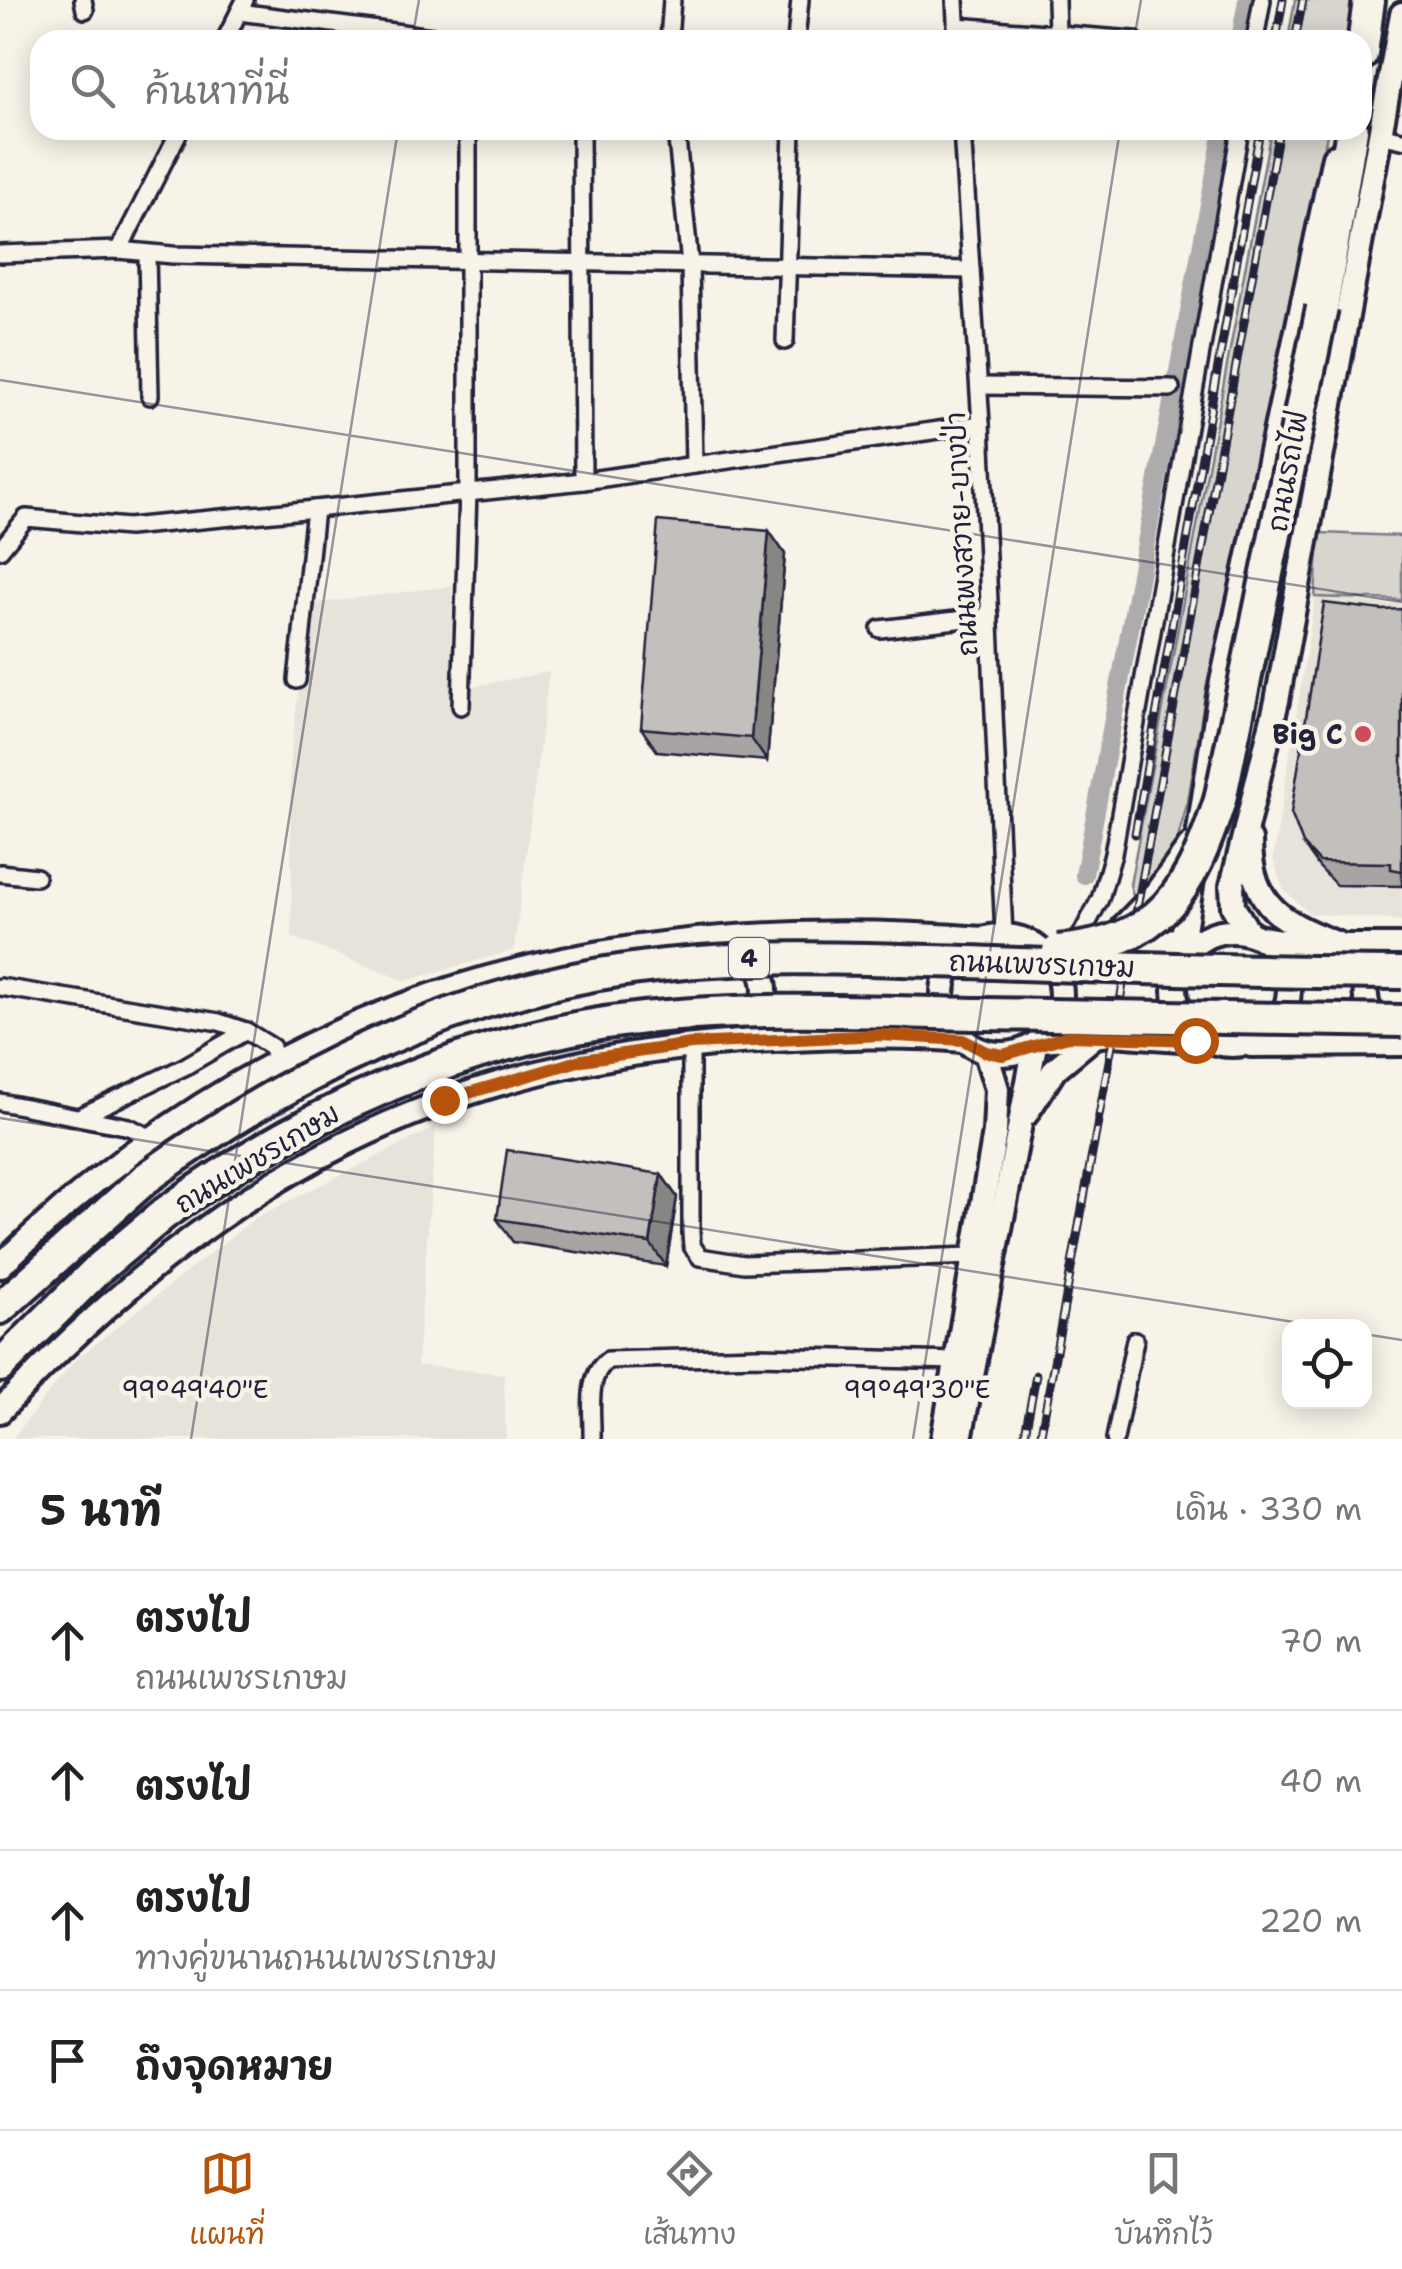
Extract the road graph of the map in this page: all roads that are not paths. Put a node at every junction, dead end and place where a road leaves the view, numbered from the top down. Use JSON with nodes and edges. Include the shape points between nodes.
{"nodes":[{"id":1,"x":672,"y":0,"type":"edge"},
{"id":2,"x":800,"y":0,"type":"edge"},
{"id":3,"x":956,"y":0,"type":"edge"},
{"id":4,"x":1056,"y":0,"type":"edge"},
{"id":5,"x":1262,"y":0,"type":"edge"},
{"id":6,"x":1369,"y":0,"type":"edge"},
{"id":7,"x":242,"y":6,"type":"edge"},
{"id":8,"x":1402,"y":14,"type":"edge"},
{"id":9,"x":230,"y":30,"type":"edge"},
{"id":10,"x":393,"y":30,"type":"edge"},
{"id":11,"x":670,"y":30,"type":"edge"},
{"id":12,"x":797,"y":30,"type":"edge"},
{"id":13,"x":956,"y":30,"type":"edge"},
{"id":14,"x":1056,"y":30,"type":"edge"},
{"id":15,"x":1257,"y":30,"type":"edge"},
{"id":16,"x":1362,"y":30,"type":"edge"},
{"id":17,"x":1365,"y":30,"type":"edge"},
{"id":18,"x":1378,"y":135,"type":"edge"},
{"id":19,"x":175,"y":140,"type":"edge"},
{"id":20,"x":468,"y":140,"type":"edge"},
{"id":21,"x":581,"y":140,"type":"edge"},
{"id":22,"x":677,"y":140,"type":"edge"},
{"id":23,"x":792,"y":140,"type":"edge"},
{"id":24,"x":963,"y":140,"type":"edge"},
{"id":25,"x":1238,"y":140,"type":"edge"},
{"id":26,"x":1338,"y":140,"type":"edge"},
{"id":27,"x":119,"y":250,"type":"junction"},
{"id":28,"x":0,"y":254,"type":"edge"},
{"id":29,"x":147,"y":254,"type":"junction"},
{"id":30,"x":468,"y":259,"type":"junction"},
{"id":31,"x":582,"y":262,"type":"junction"},
{"id":32,"x":690,"y":264,"type":"junction"},
{"id":33,"x":789,"y":266,"type":"junction"},
{"id":34,"x":971,"y":270,"type":"junction"},
{"id":35,"x":784,"y":341,"type":"dead end"},
{"id":36,"x":979,"y":386,"type":"junction"},
{"id":37,"x":1171,"y":388,"type":"dead end"},
{"id":38,"x":150,"y":396,"type":"dead end"},
{"id":39,"x":982,"y":424,"type":"junction"},
{"id":40,"x":694,"y":465,"type":"junction"},
{"id":41,"x":583,"y":481,"type":"junction"},
{"id":42,"x":468,"y":492,"type":"junction"},
{"id":43,"x":315,"y":509,"type":"junction"},
{"id":44,"x":0,"y":550,"type":"edge"},
{"id":45,"x":990,"y":616,"type":"junction"},
{"id":46,"x":880,"y":630,"type":"dead end"},
{"id":47,"x":297,"y":680,"type":"dead end"},
{"id":48,"x":1220,"y":691,"type":"junction"},
{"id":49,"x":1276,"y":701,"type":"junction"},
{"id":50,"x":461,"y":706,"type":"dead end"},
{"id":51,"x":1251,"y":806,"type":"junction"},
{"id":52,"x":1198,"y":833,"type":"junction"},
{"id":53,"x":0,"y":872,"type":"edge"},
{"id":54,"x":36,"y":877,"type":"dead end"},
{"id":55,"x":1216,"y":933,"type":"junction"},
{"id":56,"x":1254,"y":935,"type":"junction"},
{"id":57,"x":1003,"y":938,"type":"junction"},
{"id":58,"x":1182,"y":942,"type":"junction"},
{"id":59,"x":1084,"y":943,"type":"junction"},
{"id":60,"x":622,"y":946,"type":"junction"},
{"id":61,"x":1343,"y":946,"type":"junction"},
{"id":62,"x":1402,"y":949,"type":"edge"},
{"id":63,"x":805,"y":957,"type":"junction"},
{"id":64,"x":1402,"y":973,"type":"edge"},
{"id":65,"x":0,"y":988,"type":"edge"},
{"id":66,"x":1175,"y":988,"type":"junction"},
{"id":67,"x":1402,"y":1021,"type":"edge"},
{"id":68,"x":246,"y":1030,"type":"junction"},
{"id":69,"x":1096,"y":1036,"type":"junction"},
{"id":70,"x":963,"y":1040,"type":"junction"},
{"id":71,"x":1402,"y":1041,"type":"edge"},
{"id":72,"x":1038,"y":1043,"type":"junction"},
{"id":73,"x":691,"y":1044,"type":"junction"},
{"id":74,"x":1225,"y":1044,"type":"junction"},
{"id":75,"x":644,"y":1048,"type":"junction"},
{"id":76,"x":986,"y":1052,"type":"junction"},
{"id":77,"x":275,"y":1061,"type":"junction"},
{"id":78,"x":0,"y":1102,"type":"edge"},
{"id":79,"x":81,"y":1116,"type":"junction"},
{"id":80,"x":1019,"y":1126,"type":"junction"},
{"id":81,"x":152,"y":1138,"type":"junction"},
{"id":82,"x":973,"y":1256,"type":"junction"},
{"id":83,"x":0,"y":1266,"type":"edge"},
{"id":84,"x":0,"y":1308,"type":"edge"},
{"id":85,"x":1135,"y":1340,"type":"dead end"},
{"id":86,"x":958,"y":1361,"type":"junction"},
{"id":87,"x":0,"y":1366,"type":"edge"},
{"id":88,"x":0,"y":1410,"type":"edge"},
{"id":89,"x":592,"y":1439,"type":"edge"},
{"id":90,"x":943,"y":1439,"type":"edge"},
{"id":91,"x":960,"y":1439,"type":"edge"},
{"id":92,"x":1115,"y":1439,"type":"edge"}],
"edges":[{"from":1,"to":11,"type":"street"},
{"from":2,"to":12,"type":"street"},
{"from":3,"to":13,"type":"street"},
{"from":4,"to":14,"type":"street"},
{"from":5,"to":15,"type":"street"},
{"from":6,"to":16,"type":"main road"},
{"from":6,"to":17,"type":"highway"},
{"from":7,"to":9,"type":"street"},
{"from":7,"to":10,"type":"street"},
{"from":8,"to":18,"type":"main road","name":"ถนนรถไฟ"},
{"from":18,"to":49,"type":"main road","name":"ถนนรถไฟ"},
{"from":18,"to":63,"type":"highway","bridge":true,"via":[[1322,308],[1220,800],[1187,886],[1144,926],[1082,949]]},
{"from":19,"to":27,"type":"street"},
{"from":20,"to":30,"type":"street"},
{"from":21,"to":31,"type":"street"},
{"from":22,"to":32,"type":"street"},
{"from":23,"to":33,"type":"street"},
{"from":24,"to":34,"type":"street","name":"ถนนพงสวาย-บางป่า"},
{"from":25,"to":59,"type":"street","via":[[1113,854]]},
{"from":26,"to":48,"type":"main road","name":"ถนนรถไฟ"},
{"from":27,"to":28,"type":"street"},
{"from":27,"to":29,"type":"street"},
{"from":29,"to":30,"type":"street"},
{"from":29,"to":38,"type":"street"},
{"from":30,"to":31,"type":"street"},
{"from":30,"to":42,"type":"street"},
{"from":31,"to":32,"type":"street"},
{"from":31,"to":41,"type":"street"},
{"from":32,"to":33,"type":"street"},
{"from":32,"to":40,"type":"street"},
{"from":33,"to":34,"type":"street"},
{"from":33,"to":35,"type":"street"},
{"from":34,"to":36,"type":"street","name":"ถนนพงสวาย-บางป่า"},
{"from":36,"to":37,"type":"street"},
{"from":36,"to":39,"type":"street","name":"ถนนพงสวาย-บางป่า"},
{"from":39,"to":40,"type":"street"},
{"from":39,"to":45,"type":"street","name":"ถนนพงสวาย-บางป่า"},
{"from":40,"to":41,"type":"street"},
{"from":41,"to":42,"type":"street"},
{"from":42,"to":43,"type":"street"},
{"from":42,"to":50,"type":"street"},
{"from":43,"to":44,"type":"street","via":[[128,527],[26,518]]},
{"from":43,"to":47,"type":"street"},
{"from":45,"to":46,"type":"street"},
{"from":45,"to":57,"type":"street","name":"ถนนพงสวาย-บางป่า"},
{"from":48,"to":49,"type":"main road","via":[[1223,708],[1243,723],[1268,716]]},
{"from":48,"to":52,"type":"main road","name":"ถนนรถไฟ"},
{"from":49,"to":51,"type":"main road","name":"ถนนรถไฟ"},
{"from":51,"to":56,"type":"main road","name":"ถนนรถไฟ","via":[[1231,897]]},
{"from":51,"to":61,"type":"main road","via":[[1252,870],[1263,898],[1288,922]]},
{"from":52,"to":58,"type":"main road","name":"ถนนรถไฟ"},
{"from":52,"to":59,"type":"main road","via":[[1135,917]]},
{"from":53,"to":54,"type":"street"},
{"from":55,"to":56,"type":"main road"},
{"from":55,"to":58,"type":"main road","name":"ถนนเพชรเกษม","number":"4"},
{"from":55,"to":66,"type":"main road","via":[[1186,954]]},
{"from":56,"to":61,"type":"main road","via":[[1286,945]]},
{"from":56,"to":74,"type":"main road","via":[[1285,964],[1288,1001],[1269,1032]]},
{"from":57,"to":59,"type":"main road","name":"ถนนเพชรเกษม","number":"4"},
{"from":57,"to":60,"type":"main road","number":"4","via":[[804,935]]},
{"from":57,"to":70,"type":"main road","via":[[965,948],[944,984],[943,1004]]},
{"from":57,"to":72,"type":"main road","via":[[1038,947],[1059,976],[1060,1010]]},
{"from":58,"to":59,"type":"main road","name":"ถนนเพชรเกษม","number":"4"},
{"from":58,"to":66,"type":"main road","name":"ถนนรถไฟ"},
{"from":60,"to":75,"type":"main road","via":[[730,945],[745,951],[763,974],[764,1002],[749,1024]]},
{"from":60,"to":77,"type":"main road","number":"4","via":[[441,991],[363,1018]]},
{"from":61,"to":62,"type":"main road"},
{"from":62,"to":71,"type":"main road","via":[[1376,961],[1365,989],[1374,1020]]},
{"from":63,"to":64,"type":"highway","name":"ถนนเพชรเกษม","number":"4","bridge":true},
{"from":63,"to":84,"type":"highway","name":"ถนนเพชรเกษม","number":"4","bridge":true,"via":[[630,969],[524,990],[376,1044],[206,1134]]},
{"from":65,"to":68,"type":"street"},
{"from":66,"to":74,"type":"main road","via":[[1186,1022]]},
{"from":67,"to":87,"type":"highway","name":"ถนนเพชรเกษม","number":"4","bridge":true,"via":[[800,1010],[640,1018],[463,1059],[291,1130],[165,1213]]},
{"from":68,"to":77,"type":"street","via":[[272,1047]]},
{"from":68,"to":79,"type":"street"},
{"from":69,"to":72,"type":"main road"},
{"from":69,"to":74,"type":"main road"},
{"from":69,"to":80,"type":"main road","via":[[1055,1069]]},
{"from":70,"to":73,"type":"main road","via":[[881,1035]]},
{"from":70,"to":76,"type":"main road"},
{"from":71,"to":74,"type":"main road"},
{"from":72,"to":76,"type":"main road","via":[[1003,1055]]},
{"from":72,"to":80,"type":"main road"},
{"from":73,"to":75,"type":"main road"},
{"from":73,"to":82,"type":"street","via":[[691,1232],[700,1257],[744,1264]]},
{"from":75,"to":88,"type":"main road","via":[[444,1100],[312,1158],[188,1238],[114,1296]]},
{"from":76,"to":82,"type":"main road","via":[[998,1105]]},
{"from":77,"to":81,"type":"main road","number":"4"},
{"from":78,"to":79,"type":"street"},
{"from":79,"to":81,"type":"street"},
{"from":80,"to":91,"type":"main road"},
{"from":81,"to":83,"type":"main road","number":"4","via":[[105,1170]]},
{"from":82,"to":86,"type":"main road"},
{"from":85,"to":92,"type":"street"},
{"from":86,"to":89,"type":"street","via":[[608,1360],[593,1382]]},
{"from":86,"to":90,"type":"main road"}]}
